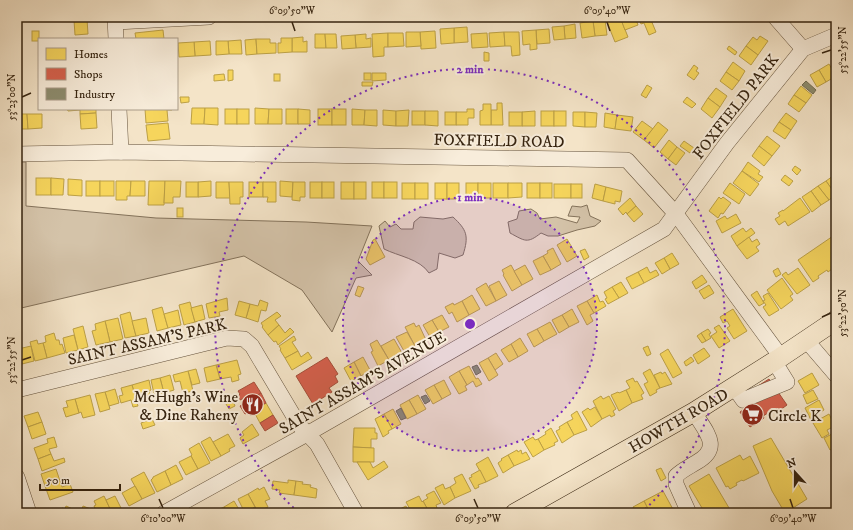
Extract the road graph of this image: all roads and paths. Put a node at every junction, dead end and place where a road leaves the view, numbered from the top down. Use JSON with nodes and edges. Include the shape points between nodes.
{"nodes":[{"id":1,"x":210,"y":17,"type":"edge"},
{"id":2,"x":775,"y":17,"type":"edge"},
{"id":3,"x":115,"y":19,"type":"edge"},
{"id":4,"x":836,"y":35,"type":"edge"},
{"id":5,"x":116,"y":38,"type":"edge"},
{"id":6,"x":803,"y":49,"type":"junction"},
{"id":7,"x":119,"y":110,"type":"edge"},
{"id":8,"x":121,"y":152,"type":"junction"},
{"id":9,"x":17,"y":154,"type":"edge"},
{"id":10,"x":676,"y":214,"type":"junction"},
{"id":11,"x":836,"y":320,"type":"edge"},
{"id":12,"x":806,"y":340,"type":"junction"},
{"id":13,"x":777,"y":359,"type":"junction"},
{"id":14,"x":836,"y":375,"type":"edge"},
{"id":15,"x":734,"y":387,"type":"junction"},
{"id":16,"x":17,"y":390,"type":"edge"},
{"id":17,"x":694,"y":412,"type":"junction"},
{"id":18,"x":307,"y":434,"type":"junction"},
{"id":19,"x":17,"y":477,"type":"edge"},
{"id":20,"x":29,"y":513,"type":"edge"},
{"id":21,"x":164,"y":513,"type":"edge"},
{"id":22,"x":356,"y":513,"type":"edge"},
{"id":23,"x":515,"y":513,"type":"edge"},
{"id":24,"x":688,"y":513,"type":"edge"}],
"edges":[{"from":1,"to":3,"type":"street"},
{"from":2,"to":6,"type":"street"},
{"from":3,"to":5,"type":"street"},
{"from":4,"to":6,"type":"street","name":"FOXFIELD PARK"},
{"from":6,"to":10,"type":"street","name":"FOXFIELD PARK","via":[[727,143]]},
{"from":7,"to":8,"type":"street"},
{"from":8,"to":9,"type":"street","name":"FOXFIELD ROAD"},
{"from":8,"to":10,"type":"street","name":"FOXFIELD ROAD","via":[[627,160]]},
{"from":10,"to":13,"type":"street","name":"FOXFIELD ROAD"},
{"from":10,"to":18,"type":"street","name":"SAINT ASSAM'S AVENUE","via":[[664,229]]},
{"from":11,"to":12,"type":"main road","name":"HOWTH ROAD"},
{"from":12,"to":13,"type":"main road","name":"HOWTH ROAD"},
{"from":12,"to":14,"type":"street"},
{"from":13,"to":15,"type":"main road","name":"HOWTH ROAD"},
{"from":13,"to":15,"type":"street","name":"FOXFIELD ROAD","via":[[787,382],[744,400]]},
{"from":15,"to":17,"type":"main road","name":"HOWTH ROAD"},
{"from":16,"to":18,"type":"street","name":"SAINT ASSAM'S PARK","via":[[235,338],[244,340],[252,346]]},
{"from":17,"to":23,"type":"main road","name":"HOWTH ROAD"},
{"from":17,"to":24,"type":"street","via":[[710,438],[711,445],[705,456],[676,476],[676,484]]},
{"from":18,"to":21,"type":"street","name":"SAINT ASSAM'S AVENUE"},
{"from":18,"to":22,"type":"street","name":"SAINT ASSAM'S PARK","via":[[317,444]]},
{"from":19,"to":20,"type":"street"}]}
